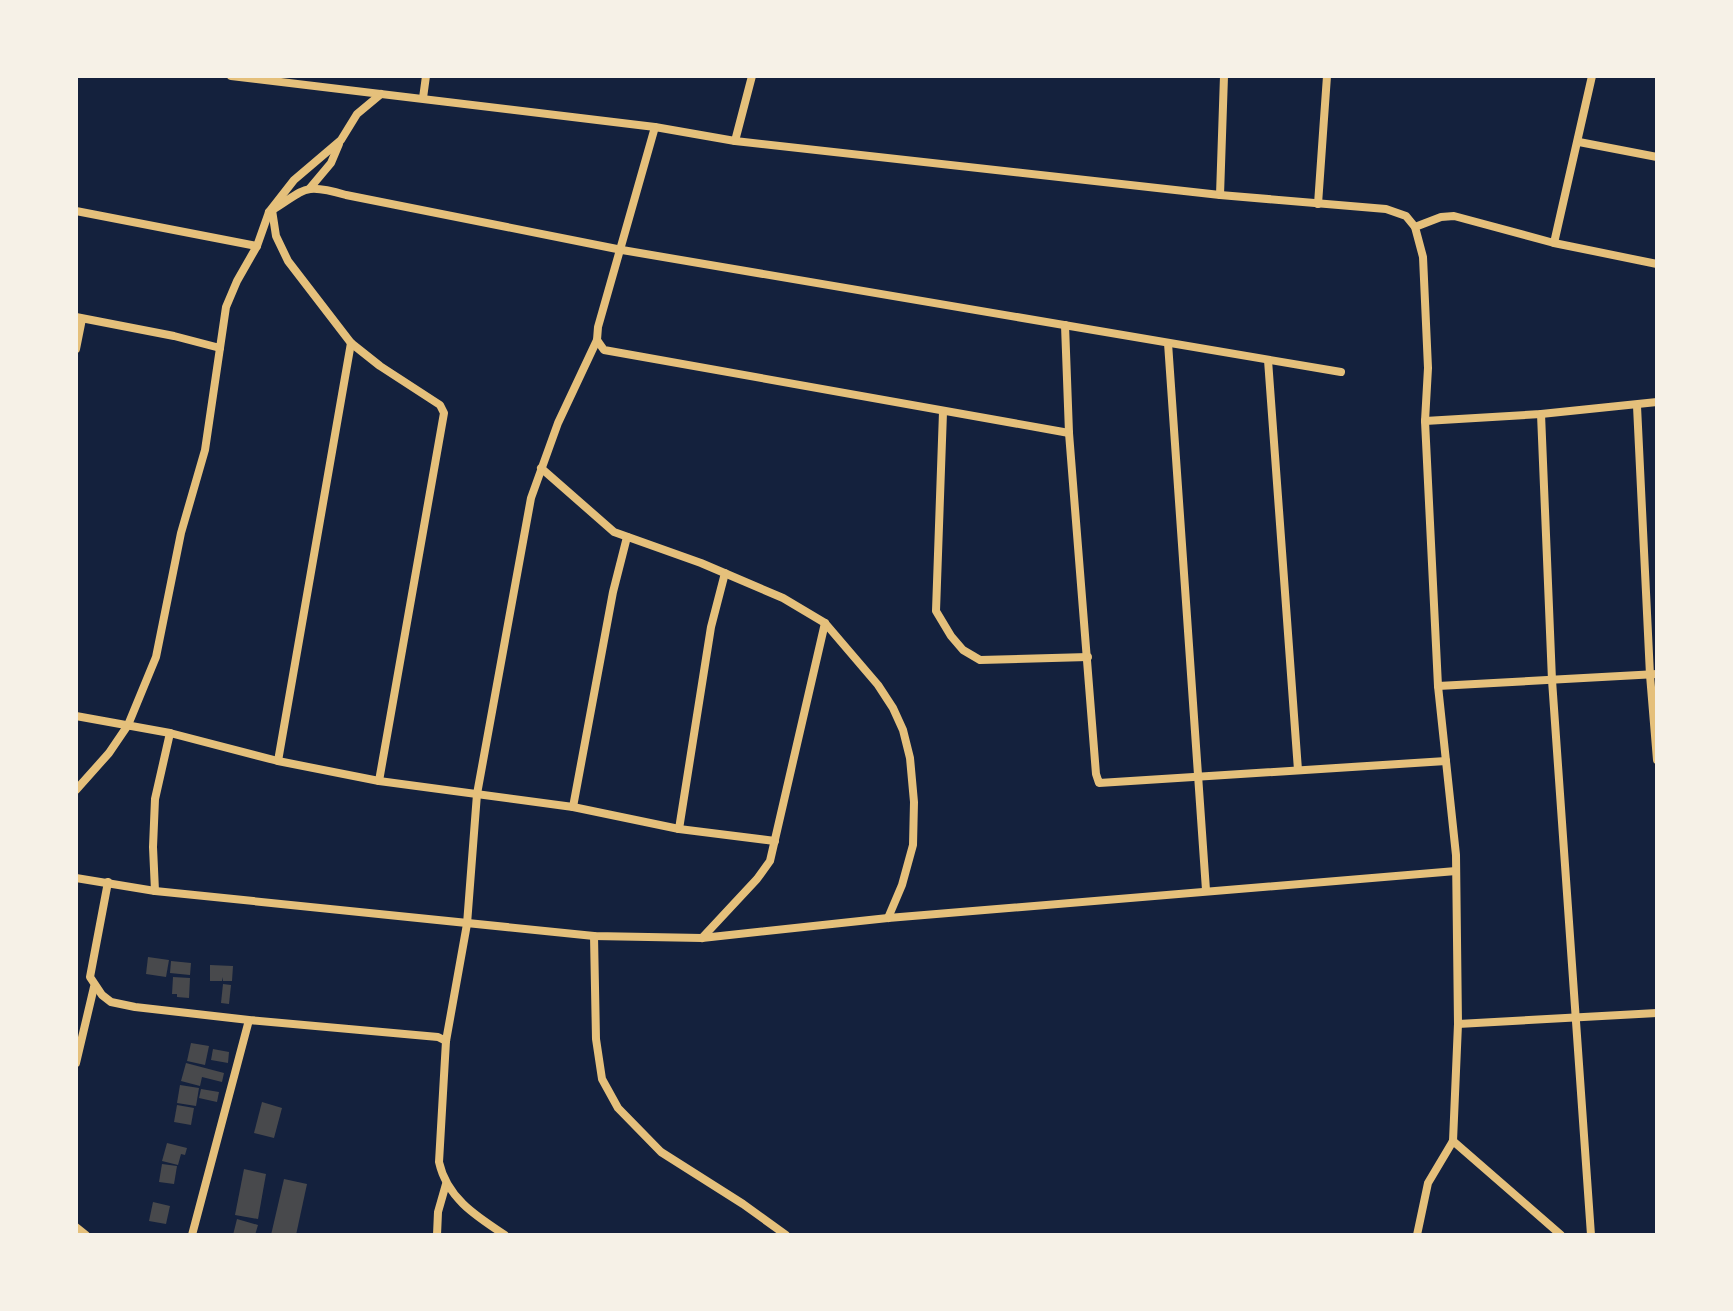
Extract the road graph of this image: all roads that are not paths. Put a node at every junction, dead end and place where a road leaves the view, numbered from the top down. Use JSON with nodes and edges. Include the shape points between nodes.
{"nodes":[{"id":1,"x":231,"y":76,"type":"edge"},
{"id":2,"x":426,"y":76,"type":"edge"},
{"id":3,"x":752,"y":76,"type":"edge"},
{"id":4,"x":1224,"y":76,"type":"edge"},
{"id":5,"x":1327,"y":76,"type":"edge"},
{"id":6,"x":1592,"y":76,"type":"edge"},
{"id":7,"x":243,"y":77,"type":"edge"},
{"id":8,"x":381,"y":94,"type":"junction"},
{"id":9,"x":423,"y":98,"type":"junction"},
{"id":10,"x":655,"y":127,"type":"junction"},
{"id":11,"x":341,"y":140,"type":"junction"},
{"id":12,"x":735,"y":141,"type":"junction"},
{"id":13,"x":1579,"y":142,"type":"junction"},
{"id":14,"x":1657,"y":157,"type":"edge"},
{"id":15,"x":310,"y":188,"type":"junction"},
{"id":16,"x":1220,"y":195,"type":"junction"},
{"id":17,"x":1318,"y":204,"type":"junction"},
{"id":18,"x":76,"y":211,"type":"edge"},
{"id":19,"x":270,"y":211,"type":"junction"},
{"id":20,"x":1415,"y":227,"type":"junction"},
{"id":21,"x":1554,"y":243,"type":"junction"},
{"id":22,"x":257,"y":246,"type":"junction"},
{"id":23,"x":622,"y":250,"type":"junction"},
{"id":24,"x":1657,"y":264,"type":"edge"},
{"id":25,"x":79,"y":318,"type":"edge"},
{"id":26,"x":1065,"y":325,"type":"junction"},
{"id":27,"x":597,"y":340,"type":"junction"},
{"id":28,"x":351,"y":343,"type":"junction"},
{"id":29,"x":1168,"y":343,"type":"junction"},
{"id":30,"x":220,"y":348,"type":"junction"},
{"id":31,"x":76,"y":349,"type":"edge"},
{"id":32,"x":1268,"y":360,"type":"junction"},
{"id":33,"x":1341,"y":372,"type":"dead end"},
{"id":34,"x":1657,"y":402,"type":"edge"},
{"id":35,"x":1637,"y":406,"type":"junction"},
{"id":36,"x":943,"y":412,"type":"junction"},
{"id":37,"x":1541,"y":414,"type":"junction"},
{"id":38,"x":1425,"y":421,"type":"junction"},
{"id":39,"x":1069,"y":433,"type":"junction"},
{"id":40,"x":541,"y":468,"type":"junction"},
{"id":41,"x":627,"y":537,"type":"junction"},
{"id":42,"x":725,"y":573,"type":"junction"},
{"id":43,"x":825,"y":623,"type":"junction"},
{"id":44,"x":1088,"y":657,"type":"junction"},
{"id":45,"x":1653,"y":674,"type":"edge"},
{"id":46,"x":1552,"y":680,"type":"junction"},
{"id":47,"x":1438,"y":686,"type":"junction"},
{"id":48,"x":76,"y":716,"type":"edge"},
{"id":49,"x":128,"y":725,"type":"junction"},
{"id":50,"x":170,"y":733,"type":"junction"},
{"id":51,"x":1657,"y":760,"type":"edge"},
{"id":52,"x":278,"y":761,"type":"junction"},
{"id":53,"x":1446,"y":761,"type":"junction"},
{"id":54,"x":1298,"y":770,"type":"junction"},
{"id":55,"x":1200,"y":778,"type":"junction"},
{"id":56,"x":379,"y":781,"type":"junction"},
{"id":57,"x":76,"y":790,"type":"edge"},
{"id":58,"x":477,"y":794,"type":"junction"},
{"id":59,"x":573,"y":807,"type":"junction"},
{"id":60,"x":679,"y":829,"type":"junction"},
{"id":61,"x":775,"y":841,"type":"junction"},
{"id":62,"x":1456,"y":871,"type":"junction"},
{"id":63,"x":76,"y":878,"type":"edge"},
{"id":64,"x":108,"y":882,"type":"junction"},
{"id":65,"x":1206,"y":890,"type":"junction"},
{"id":66,"x":155,"y":891,"type":"junction"},
{"id":67,"x":888,"y":918,"type":"junction"},
{"id":68,"x":467,"y":924,"type":"junction"},
{"id":69,"x":594,"y":936,"type":"junction"},
{"id":70,"x":702,"y":938,"type":"junction"},
{"id":71,"x":94,"y":987,"type":"junction"},
{"id":72,"x":1657,"y":1013,"type":"edge"},
{"id":73,"x":1575,"y":1018,"type":"junction"},
{"id":74,"x":249,"y":1020,"type":"junction"},
{"id":75,"x":1458,"y":1024,"type":"junction"},
{"id":76,"x":446,"y":1041,"type":"junction"},
{"id":77,"x":76,"y":1063,"type":"edge"},
{"id":78,"x":1453,"y":1141,"type":"junction"},
{"id":79,"x":446,"y":1184,"type":"junction"},
{"id":80,"x":76,"y":1227,"type":"edge"},
{"id":81,"x":86,"y":1235,"type":"edge"},
{"id":82,"x":192,"y":1235,"type":"edge"},
{"id":83,"x":437,"y":1235,"type":"edge"},
{"id":84,"x":505,"y":1235,"type":"edge"},
{"id":85,"x":786,"y":1235,"type":"edge"},
{"id":86,"x":1417,"y":1235,"type":"edge"},
{"id":87,"x":1561,"y":1235,"type":"edge"},
{"id":88,"x":1591,"y":1235,"type":"edge"}],
"edges":[{"from":1,"to":7,"type":"street"},
{"from":2,"to":9,"type":"street"},
{"from":3,"to":12,"type":"street"},
{"from":4,"to":16,"type":"street"},
{"from":5,"to":17,"type":"street"},
{"from":6,"to":13,"type":"street"},
{"from":7,"to":8,"type":"street"},
{"from":8,"to":9,"type":"street"},
{"from":8,"to":11,"type":"street","via":[[357,114]]},
{"from":9,"to":10,"type":"street"},
{"from":10,"to":12,"type":"street"},
{"from":10,"to":23,"type":"street"},
{"from":11,"to":15,"type":"street","via":[[331,163]]},
{"from":11,"to":19,"type":"street","via":[[294,180]]},
{"from":12,"to":16,"type":"street"},
{"from":13,"to":14,"type":"street"},
{"from":13,"to":21,"type":"street"},
{"from":15,"to":19,"type":"street"},
{"from":15,"to":23,"type":"street"},
{"from":16,"to":17,"type":"street"},
{"from":17,"to":20,"type":"street","via":[[1386,209],[1406,216]]},
{"from":18,"to":22,"type":"street"},
{"from":19,"to":22,"type":"street"},
{"from":19,"to":28,"type":"street","via":[[288,261]]},
{"from":20,"to":21,"type":"street","via":[[1454,216]]},
{"from":20,"to":38,"type":"street","via":[[1423,257]]},
{"from":21,"to":24,"type":"street"},
{"from":22,"to":30,"type":"street","via":[[226,307]]},
{"from":23,"to":26,"type":"street"},
{"from":23,"to":27,"type":"street"},
{"from":25,"to":30,"type":"street"},
{"from":25,"to":31,"type":"street"},
{"from":26,"to":29,"type":"street"},
{"from":26,"to":39,"type":"street"},
{"from":27,"to":36,"type":"street","via":[[604,350]]},
{"from":27,"to":40,"type":"street"},
{"from":28,"to":52,"type":"street"},
{"from":28,"to":56,"type":"street","via":[[440,405],[444,420]]},
{"from":29,"to":32,"type":"street"},
{"from":29,"to":55,"type":"street"},
{"from":30,"to":49,"type":"street","via":[[205,450],[181,533],[156,657]]},
{"from":32,"to":33,"type":"street"},
{"from":32,"to":54,"type":"street"},
{"from":34,"to":35,"type":"street"},
{"from":35,"to":37,"type":"street"},
{"from":35,"to":45,"type":"street"},
{"from":36,"to":39,"type":"street"},
{"from":36,"to":44,"type":"street","via":[[936,611],[963,650],[980,660]]},
{"from":37,"to":38,"type":"street"},
{"from":37,"to":46,"type":"street"},
{"from":38,"to":47,"type":"street"},
{"from":39,"to":44,"type":"street"},
{"from":40,"to":41,"type":"street","via":[[614,532]]},
{"from":40,"to":58,"type":"street","via":[[531,498]]},
{"from":41,"to":42,"type":"street"},
{"from":41,"to":59,"type":"street"},
{"from":42,"to":43,"type":"street"},
{"from":42,"to":60,"type":"street","via":[[711,627]]},
{"from":43,"to":61,"type":"street"},
{"from":43,"to":67,"type":"street","via":[[893,708],[910,758],[913,845]]},
{"from":44,"to":55,"type":"street","via":[[1099,783]]},
{"from":45,"to":46,"type":"street"},
{"from":45,"to":51,"type":"street"},
{"from":46,"to":47,"type":"street"},
{"from":46,"to":73,"type":"street"},
{"from":47,"to":53,"type":"street"},
{"from":48,"to":49,"type":"street"},
{"from":49,"to":50,"type":"street"},
{"from":49,"to":57,"type":"street"},
{"from":50,"to":52,"type":"street"},
{"from":50,"to":66,"type":"street","via":[[155,799]]},
{"from":52,"to":56,"type":"street"},
{"from":53,"to":54,"type":"street"},
{"from":53,"to":62,"type":"street"},
{"from":54,"to":55,"type":"street"},
{"from":55,"to":65,"type":"street"},
{"from":56,"to":58,"type":"street"},
{"from":58,"to":59,"type":"street"},
{"from":58,"to":68,"type":"street"},
{"from":59,"to":60,"type":"street"},
{"from":60,"to":61,"type":"street"},
{"from":61,"to":70,"type":"street","via":[[770,861],[757,879]]},
{"from":62,"to":65,"type":"street"},
{"from":62,"to":75,"type":"street"},
{"from":63,"to":64,"type":"street"},
{"from":64,"to":66,"type":"street"},
{"from":64,"to":71,"type":"street","via":[[90,977]]},
{"from":65,"to":67,"type":"street"},
{"from":66,"to":68,"type":"street"},
{"from":67,"to":70,"type":"street"},
{"from":68,"to":69,"type":"street"},
{"from":68,"to":76,"type":"street"},
{"from":69,"to":70,"type":"street"},
{"from":69,"to":85,"type":"street","via":[[596,1039],[602,1079],[618,1108],[661,1152]]},
{"from":71,"to":74,"type":"street","via":[[111,1002]]},
{"from":71,"to":77,"type":"street"},
{"from":72,"to":73,"type":"street"},
{"from":73,"to":75,"type":"street"},
{"from":73,"to":88,"type":"street"},
{"from":74,"to":76,"type":"street"},
{"from":74,"to":82,"type":"street"},
{"from":75,"to":78,"type":"street"},
{"from":76,"to":79,"type":"street","via":[[439,1162]]},
{"from":78,"to":86,"type":"street","via":[[1428,1183]]},
{"from":78,"to":87,"type":"street"},
{"from":79,"to":83,"type":"street"},
{"from":79,"to":84,"type":"street","via":[[461,1204]]},
{"from":80,"to":81,"type":"street"}]}
